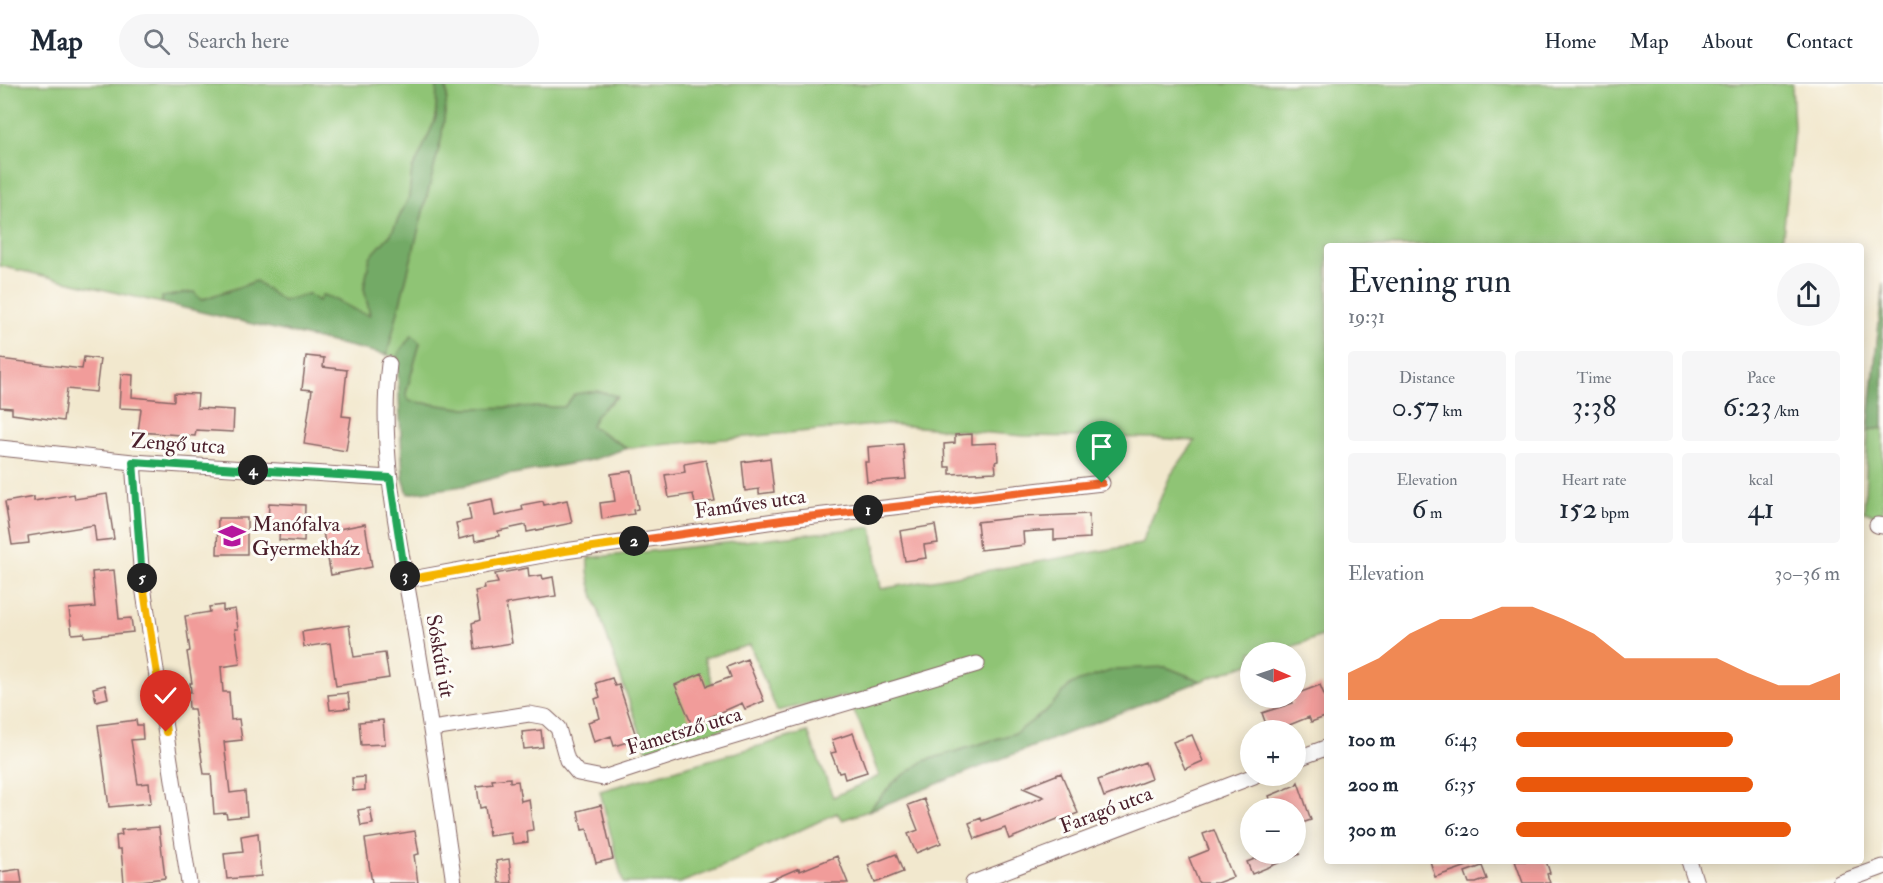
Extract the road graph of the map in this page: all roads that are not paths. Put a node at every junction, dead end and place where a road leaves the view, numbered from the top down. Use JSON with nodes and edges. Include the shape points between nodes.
{"nodes":[{"id":1,"x":389,"y":364,"type":"dead end"},
{"id":2,"x":0,"y":448,"type":"edge"},
{"id":3,"x":133,"y":462,"type":"junction"},
{"id":4,"x":390,"y":478,"type":"junction"},
{"id":5,"x":1102,"y":483,"type":"dead end"},
{"id":6,"x":406,"y":580,"type":"junction"},
{"id":7,"x":977,"y":664,"type":"dead end"},
{"id":8,"x":432,"y":729,"type":"junction"},
{"id":9,"x":1324,"y":748,"type":"edge"},
{"id":10,"x":1306,"y":755,"type":"edge"},
{"id":11,"x":1240,"y":781,"type":"edge"},
{"id":12,"x":1690,"y":864,"type":"edge"},
{"id":13,"x":1883,"y":867,"type":"edge"},
{"id":14,"x":189,"y":883,"type":"edge"},
{"id":15,"x":454,"y":883,"type":"edge"},
{"id":16,"x":973,"y":883,"type":"edge"},
{"id":17,"x":1696,"y":883,"type":"edge"},
{"id":18,"x":1839,"y":883,"type":"edge"}],
"edges":[{"from":1,"to":4,"type":"street","name":"Sóskúti út","via":[[386,408]]},
{"from":2,"to":3,"type":"street","name":"Zengő utca"},
{"from":3,"to":4,"type":"street","name":"Zengő utca"},
{"from":3,"to":14,"type":"street","via":[[142,580]]},
{"from":4,"to":6,"type":"street","name":"Sóskúti út"},
{"from":5,"to":6,"type":"street","name":"Faműves utca","via":[[789,519],[565,551]]},
{"from":6,"to":8,"type":"street","name":"Sóskúti út"},
{"from":7,"to":8,"type":"street","name":"Fametsző utca","via":[[603,778],[578,772],[567,760],[558,728],[546,717],[530,714]]},
{"from":8,"to":15,"type":"street","name":"Sóskúti út"},
{"from":9,"to":10,"type":"street"},
{"from":11,"to":16,"type":"street","name":"Faragó utca"},
{"from":12,"to":17,"type":"street"},
{"from":13,"to":18,"type":"street"}]}
